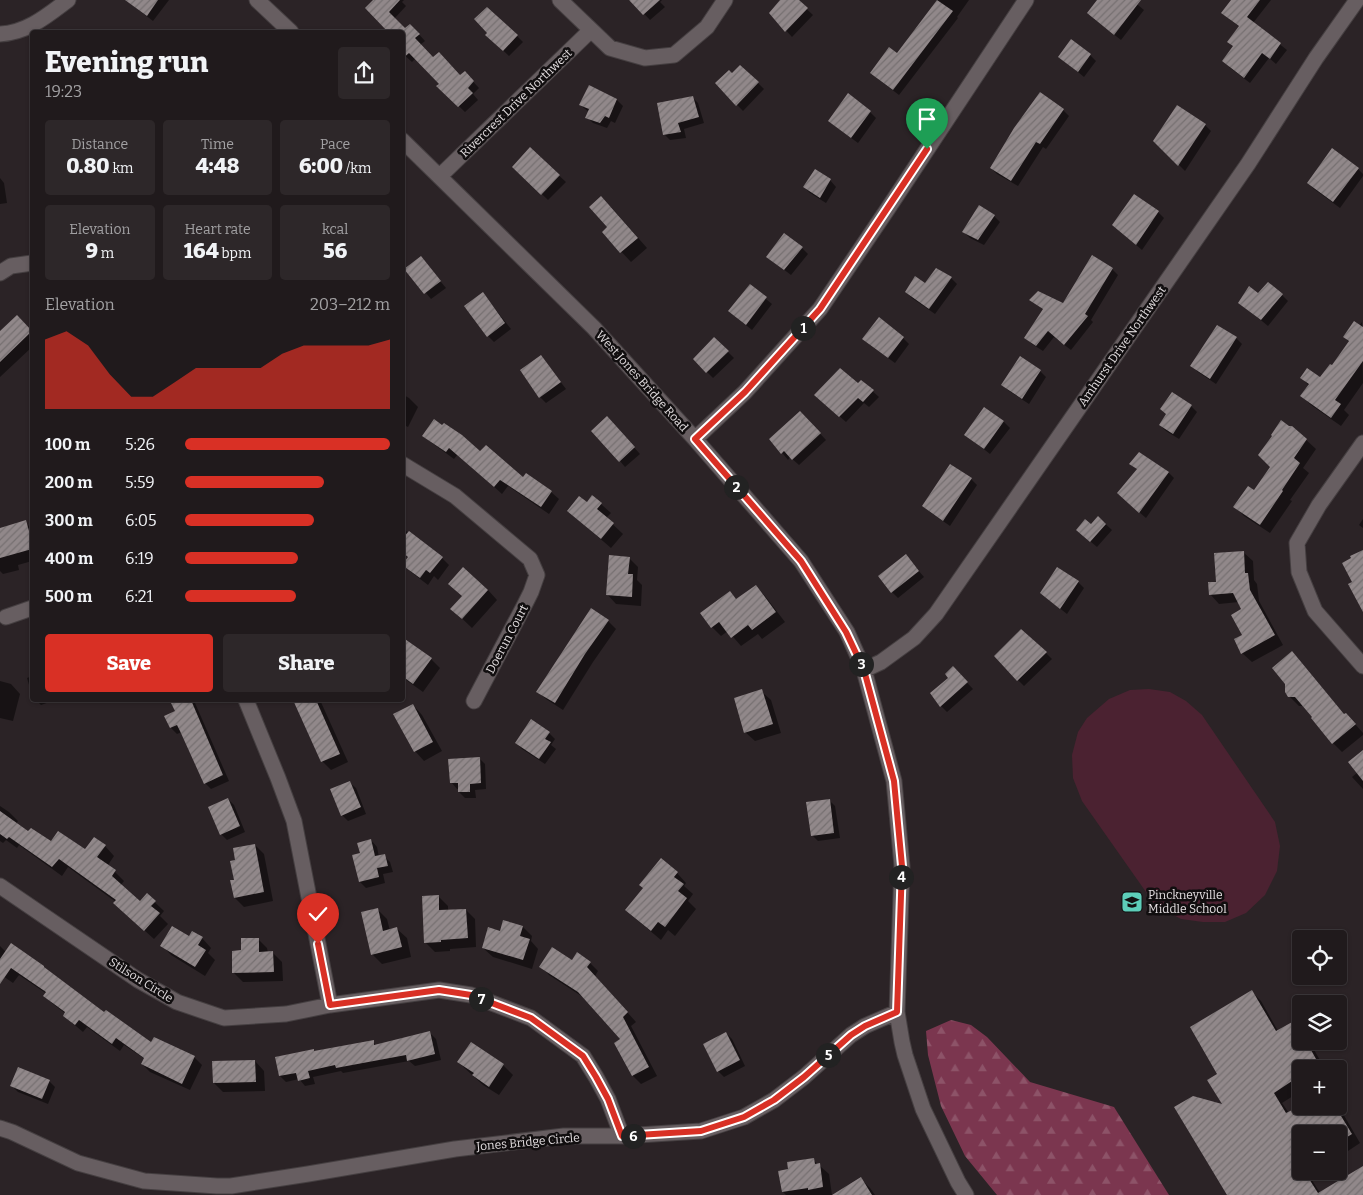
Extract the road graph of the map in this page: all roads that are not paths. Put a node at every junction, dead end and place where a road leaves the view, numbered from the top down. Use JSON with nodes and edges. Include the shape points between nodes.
{"nodes":[{"id":1,"x":68,"y":0,"type":"edge"},
{"id":2,"x":257,"y":0,"type":"edge"},
{"id":3,"x":560,"y":0,"type":"edge"},
{"id":4,"x":725,"y":0,"type":"edge"},
{"id":5,"x":1026,"y":0,"type":"edge"},
{"id":6,"x":1357,"y":0,"type":"edge"},
{"id":7,"x":289,"y":30,"type":"edge"},
{"id":8,"x":591,"y":30,"type":"junction"},
{"id":9,"x":0,"y":34,"type":"edge"},
{"id":10,"x":405,"y":143,"type":"edge"},
{"id":11,"x":440,"y":176,"type":"junction"},
{"id":12,"x":30,"y":264,"type":"edge"},
{"id":13,"x":0,"y":273,"type":"edge"},
{"id":14,"x":695,"y":439,"type":"junction"},
{"id":15,"x":1363,"y":443,"type":"edge"},
{"id":16,"x":405,"y":466,"type":"edge"},
{"id":17,"x":30,"y":609,"type":"edge"},
{"id":18,"x":6,"y":617,"type":"dead end"},
{"id":19,"x":1363,"y":666,"type":"edge"},
{"id":20,"x":864,"y":670,"type":"junction"},
{"id":21,"x":474,"y":701,"type":"dead end"},
{"id":22,"x":247,"y":702,"type":"edge"},
{"id":23,"x":0,"y":886,"type":"edge"},
{"id":24,"x":330,"y":1005,"type":"junction"},
{"id":25,"x":897,"y":1012,"type":"junction"},
{"id":26,"x":0,"y":1128,"type":"edge"},
{"id":27,"x":622,"y":1136,"type":"junction"},
{"id":28,"x":215,"y":1191,"type":"edge"},
{"id":29,"x":966,"y":1195,"type":"edge"}],
"edges":[{"from":1,"to":9,"type":"street","via":[[39,22]]},
{"from":2,"to":7,"type":"street"},
{"from":3,"to":8,"type":"street"},
{"from":4,"to":8,"type":"street","via":[[707,27],[674,55],[645,58],[610,48]]},
{"from":5,"to":14,"type":"street","via":[[820,309],[745,392]]},
{"from":6,"to":20,"type":"street","name":"Amhurst Drive Northwest","via":[[936,614],[914,638]]},
{"from":8,"to":11,"type":"street","name":"Rivercrest Drive Northwest"},
{"from":10,"to":11,"type":"street","name":"West Jones Bridge Road"},
{"from":11,"to":14,"type":"street","name":"West Jones Bridge Road","via":[[594,328]]},
{"from":12,"to":13,"type":"street","via":[[11,266]]},
{"from":14,"to":20,"type":"street","name":"West Jones Bridge Road","via":[[801,561],[846,632]]},
{"from":15,"to":19,"type":"street","via":[[1297,543],[1299,572],[1315,612]]},
{"from":16,"to":21,"type":"street","name":"Doerun Court","via":[[455,496],[530,558],[538,575]]},
{"from":17,"to":18,"type":"street"},
{"from":20,"to":25,"type":"street","name":"West Jones Bridge Road","via":[[894,781],[902,866]]},
{"from":22,"to":24,"type":"street","via":[[294,821]]},
{"from":23,"to":24,"type":"street","name":"Stilson Circle","via":[[138,980],[177,1002],[224,1018],[286,1014]]},
{"from":24,"to":27,"type":"street","name":"Stilson Circle","via":[[439,990],[471,995],[531,1018],[583,1056],[608,1099]]},
{"from":25,"to":27,"type":"street","name":"Jones Bridge Circle","via":[[851,1035],[774,1100],[744,1117],[701,1131]]},
{"from":25,"to":29,"type":"street","name":"West Jones Bridge Road","via":[[905,1055],[923,1109]]},
{"from":26,"to":28,"type":"street","name":"Jones Bridge Circle","via":[[78,1163],[144,1181]]},
{"from":27,"to":28,"type":"street","name":"Jones Bridge Circle","via":[[564,1136],[475,1146]]}]}
